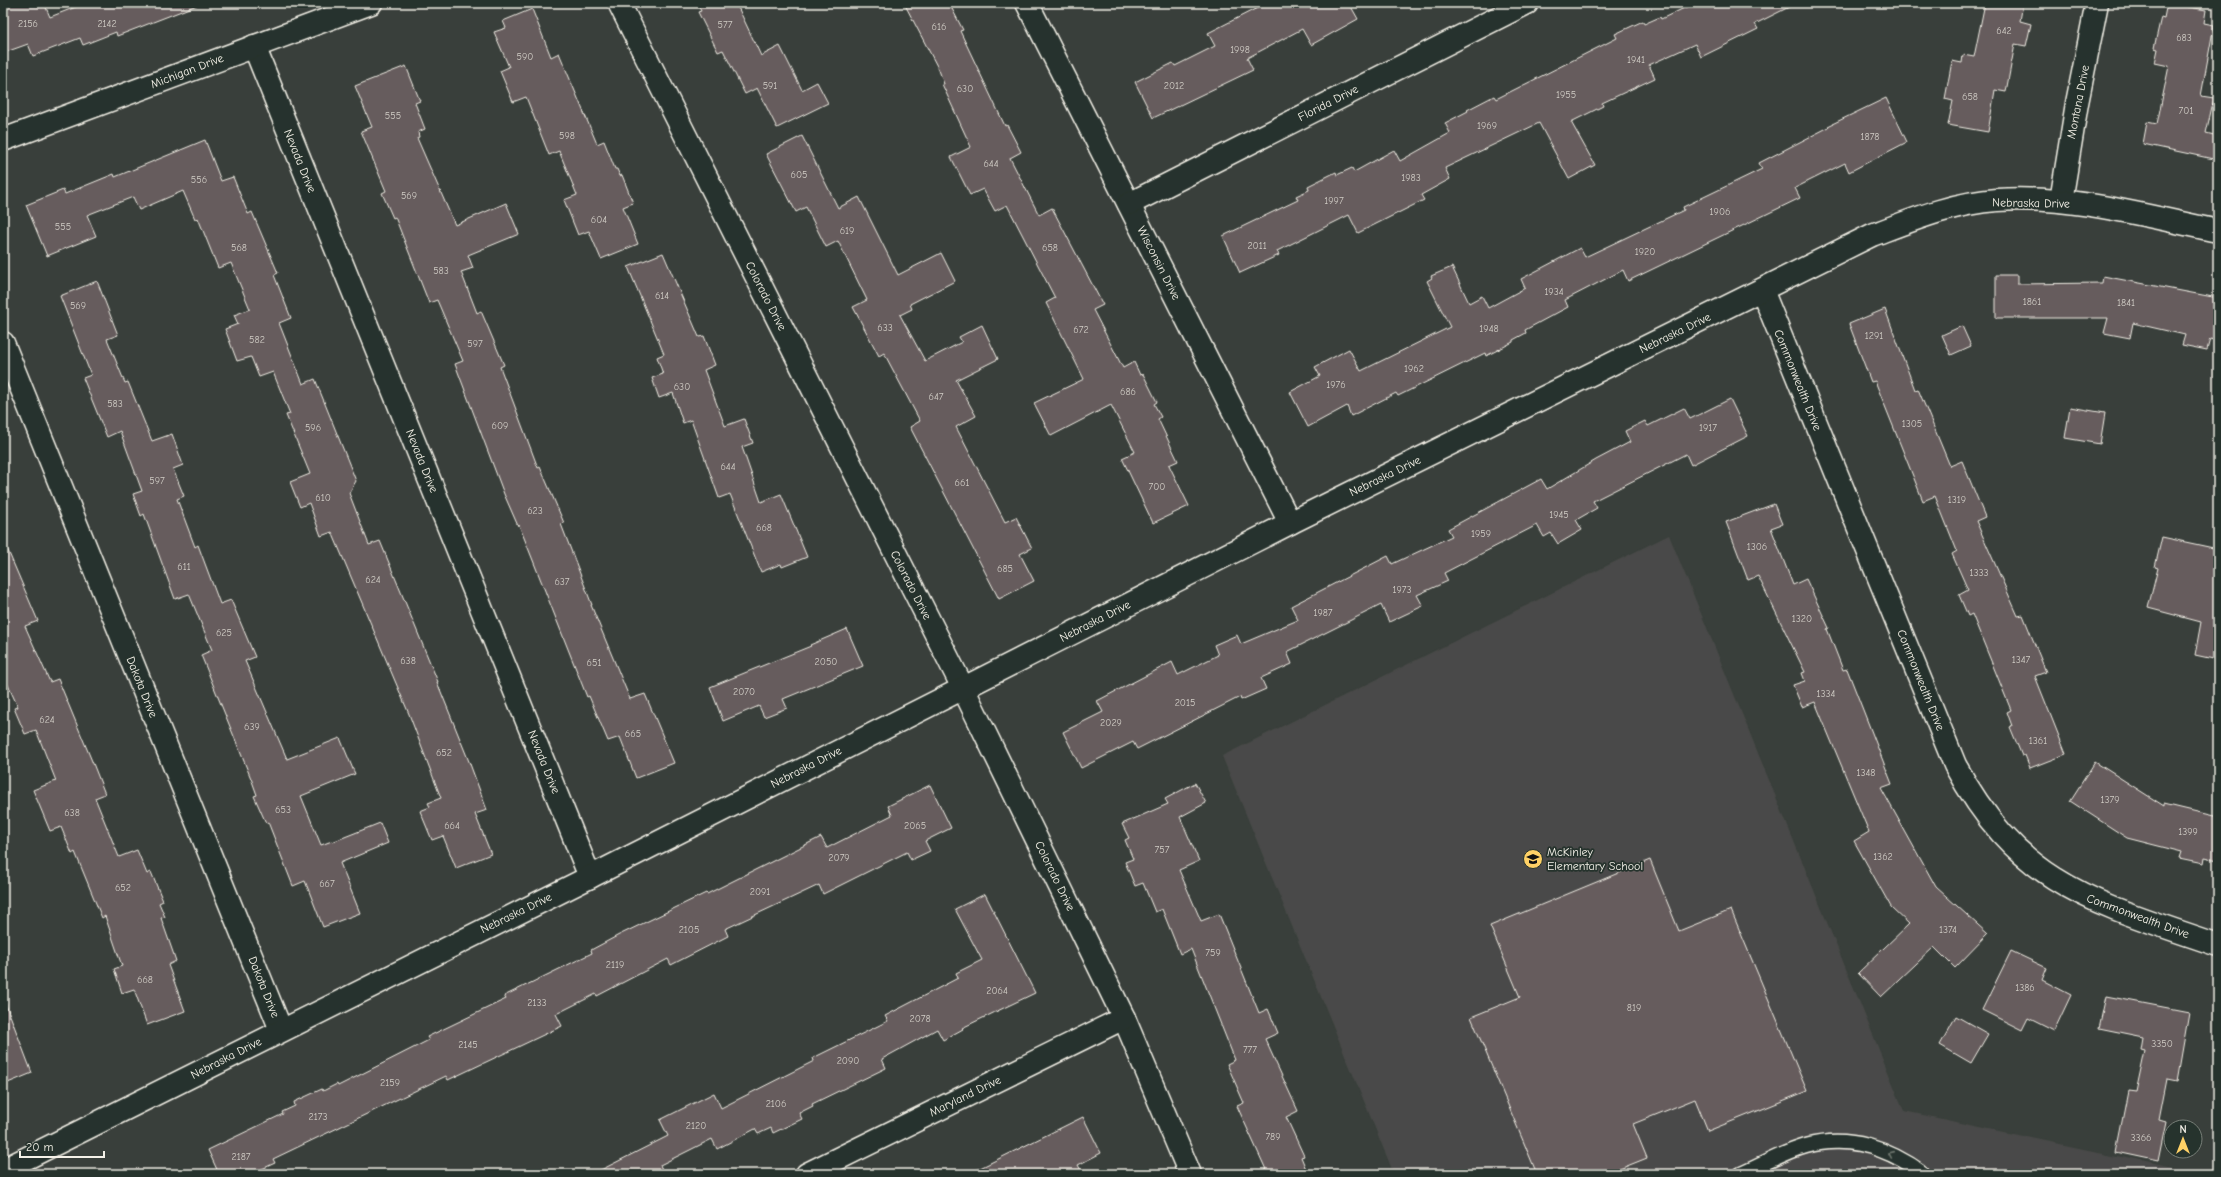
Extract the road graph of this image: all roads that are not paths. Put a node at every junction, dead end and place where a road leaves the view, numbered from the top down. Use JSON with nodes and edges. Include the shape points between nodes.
{"nodes":[{"id":1,"x":371,"y":3,"type":"edge"},
{"id":2,"x":619,"y":3,"type":"edge"},
{"id":3,"x":1028,"y":3,"type":"edge"},
{"id":4,"x":1528,"y":3,"type":"edge"},
{"id":5,"x":2097,"y":3,"type":"edge"},
{"id":6,"x":254,"y":46,"type":"junction"},
{"id":7,"x":3,"y":140,"type":"edge"},
{"id":8,"x":2061,"y":201,"type":"junction"},
{"id":9,"x":1129,"y":204,"type":"junction"},
{"id":10,"x":2218,"y":231,"type":"edge"},
{"id":11,"x":1762,"y":290,"type":"junction"},
{"id":12,"x":3,"y":343,"type":"edge"},
{"id":13,"x":1290,"y":523,"type":"junction"},
{"id":14,"x":963,"y":688,"type":"junction"},
{"id":15,"x":590,"y":877,"type":"junction"},
{"id":16,"x":2218,"y":945,"type":"edge"},
{"id":17,"x":1124,"y":1018,"type":"junction"},
{"id":18,"x":281,"y":1030,"type":"junction"},
{"id":19,"x":3,"y":1170,"type":"edge"},
{"id":20,"x":807,"y":1174,"type":"edge"},
{"id":21,"x":1190,"y":1174,"type":"edge"},
{"id":22,"x":1741,"y":1174,"type":"edge"},
{"id":23,"x":1924,"y":1174,"type":"edge"}],
"edges":[{"from":1,"to":6,"type":"street","name":"Michigan Drive"},
{"from":2,"to":14,"type":"street","name":"Colorado Drive"},
{"from":3,"to":9,"type":"street","name":"Wisconsin Drive"},
{"from":4,"to":9,"type":"street","name":"Florida Drive"},
{"from":5,"to":8,"type":"street","name":"Montana Drive"},
{"from":6,"to":7,"type":"street","name":"Michigan Drive"},
{"from":6,"to":15,"type":"street","name":"Nevada Drive"},
{"from":8,"to":10,"type":"street","name":"Nebraska Drive","via":[[2099,206]]},
{"from":8,"to":11,"type":"street","name":"Nebraska Drive","via":[[1996,200],[1932,212],[1872,235]]},
{"from":9,"to":13,"type":"street","name":"Wisconsin Drive"},
{"from":11,"to":13,"type":"street","name":"Nebraska Drive"},
{"from":11,"to":16,"type":"street","name":"Commonwealth Drive","via":[[1955,765],[1973,796],[2007,841],[2053,879],[2107,906]]},
{"from":12,"to":18,"type":"street","name":"Dakota Drive"},
{"from":13,"to":14,"type":"street","name":"Nebraska Drive"},
{"from":14,"to":15,"type":"street","name":"Nebraska Drive"},
{"from":14,"to":17,"type":"street","name":"Colorado Drive"},
{"from":15,"to":18,"type":"street","name":"Nebraska Drive"},
{"from":17,"to":20,"type":"street","name":"Maryland Drive"},
{"from":17,"to":21,"type":"street","name":"Colorado Drive"},
{"from":18,"to":19,"type":"street","name":"Nebraska Drive"},
{"from":23,"to":22,"type":"lane","one_way":true,"via":[[1905,1160],[1871,1145],[1837,1142],[1806,1146]]}]}
